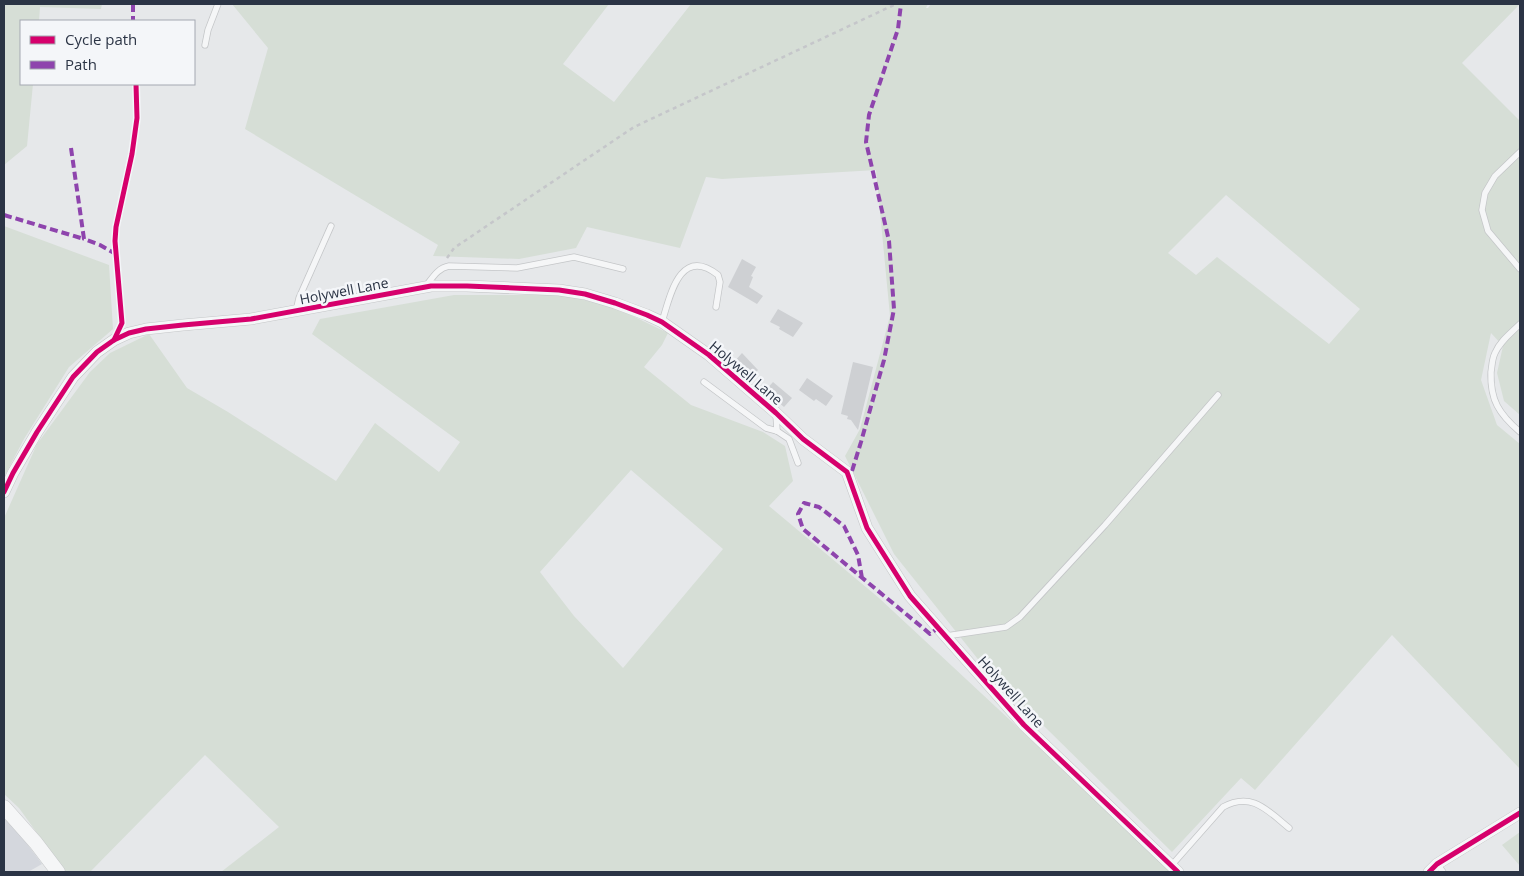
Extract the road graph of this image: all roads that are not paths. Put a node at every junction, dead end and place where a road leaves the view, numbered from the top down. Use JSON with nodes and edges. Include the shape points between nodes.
{"nodes":[{"id":1,"x":218,"y":4,"type":"edge"},
{"id":2,"x":205,"y":45,"type":"dead end"},
{"id":3,"x":1520,"y":152,"type":"edge"},
{"id":4,"x":331,"y":226,"type":"dead end"},
{"id":5,"x":623,"y":269,"type":"dead end"},
{"id":6,"x":1520,"y":269,"type":"edge"},
{"id":7,"x":425,"y":288,"type":"junction"},
{"id":8,"x":716,"y":307,"type":"dead end"},
{"id":9,"x":296,"y":311,"type":"junction"},
{"id":10,"x":662,"y":322,"type":"junction"},
{"id":11,"x":1520,"y":324,"type":"edge"},
{"id":12,"x":704,"y":382,"type":"dead end"},
{"id":13,"x":1218,"y":395,"type":"dead end"},
{"id":14,"x":776,"y":413,"type":"junction"},
{"id":15,"x":777,"y":432,"type":"junction"},
{"id":16,"x":1520,"y":432,"type":"edge"},
{"id":17,"x":798,"y":463,"type":"dead end"},
{"id":18,"x":4,"y":492,"type":"edge"},
{"id":19,"x":946,"y":636,"type":"junction"},
{"id":20,"x":4,"y":807,"type":"edge"},
{"id":21,"x":1520,"y":812,"type":"edge"},
{"id":22,"x":1290,"y":828,"type":"dead end"},
{"id":23,"x":1174,"y":869,"type":"edge"},
{"id":24,"x":1437,"y":870,"type":"edge"},
{"id":25,"x":58,"y":872,"type":"edge"}],
"edges":[{"from":1,"to":2,"type":"lane"},
{"from":3,"to":6,"type":"lane","via":[[1495,176],[1484,193],[1482,210],[1488,231]]},
{"from":4,"to":9,"type":"lane"},
{"from":5,"to":7,"type":"lane","via":[[574,257],[517,268],[449,266],[435,273]]},
{"from":7,"to":9,"type":"street","name":"Holywell Lane"},
{"from":7,"to":10,"type":"street","name":"Holywell Lane","via":[[467,286],[559,290],[616,303]]},
{"from":8,"to":10,"type":"lane","via":[[718,276],[703,267],[689,268],[677,280]]},
{"from":9,"to":18,"type":"street","name":"Holywell Lane","via":[[251,319],[146,329],[114,340],[73,377],[36,432]]},
{"from":10,"to":14,"type":"street","name":"Holywell Lane","via":[[709,355]]},
{"from":11,"to":16,"type":"lane","via":[[1495,352],[1490,386],[1500,411]]},
{"from":12,"to":15,"type":"lane","via":[[766,428]]},
{"from":13,"to":19,"type":"lane","via":[[1020,617],[1006,627]]},
{"from":14,"to":15,"type":"lane"},
{"from":14,"to":19,"type":"street","name":"Holywell Lane","via":[[803,439],[847,472],[867,528],[910,596]]},
{"from":15,"to":17,"type":"lane","via":[[789,439]]},
{"from":19,"to":23,"type":"street","name":"Holywell Lane","via":[[1024,725]]},
{"from":20,"to":25,"type":"street"},
{"from":21,"to":24,"type":"street"},
{"from":22,"to":23,"type":"lane","via":[[1259,804],[1235,801],[1223,807]]}]}
